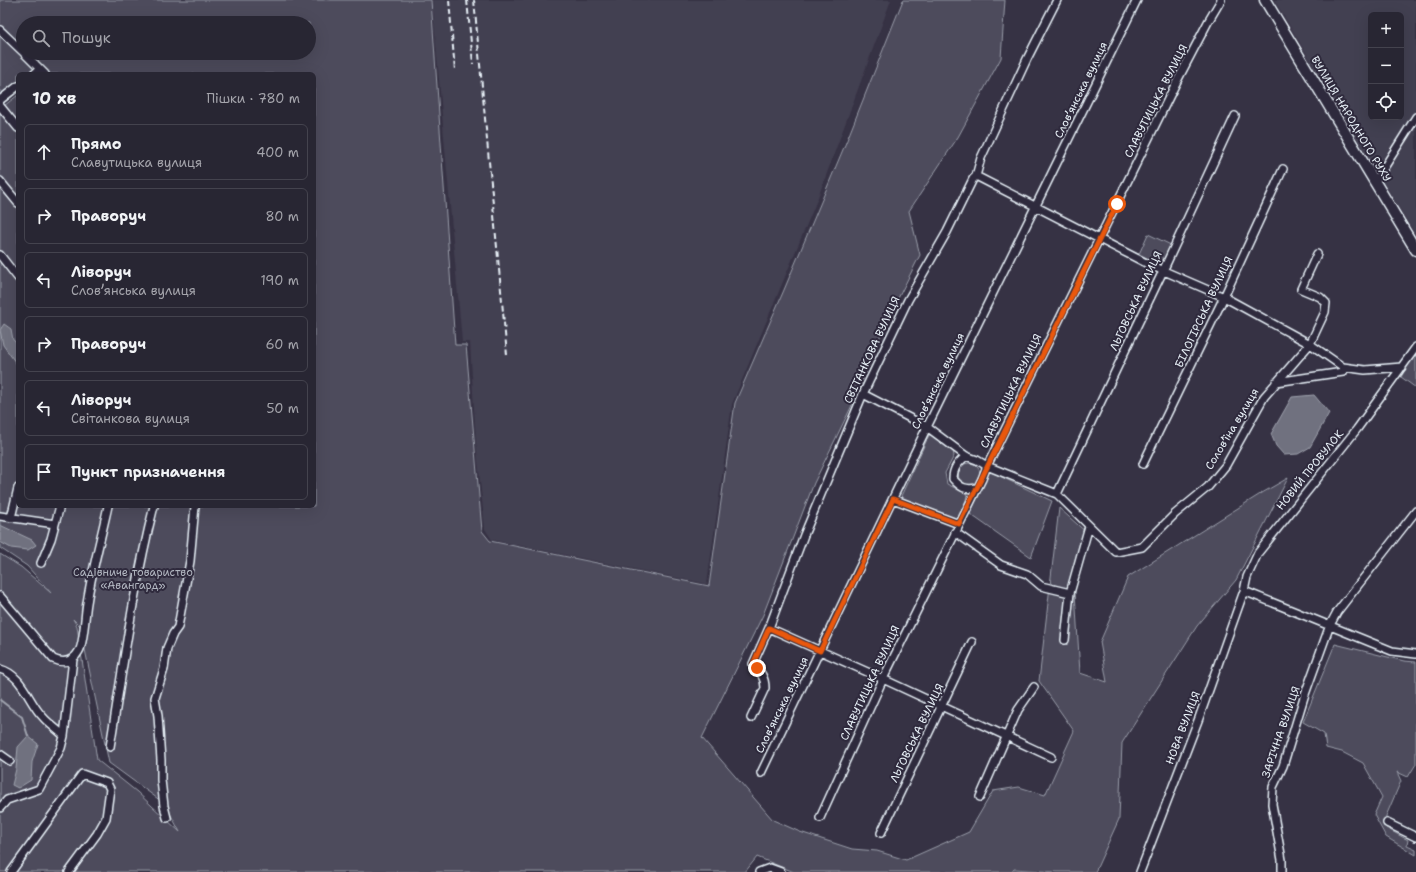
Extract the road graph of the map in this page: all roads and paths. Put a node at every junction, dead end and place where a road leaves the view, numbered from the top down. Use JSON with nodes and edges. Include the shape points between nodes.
{"nodes":[{"id":1,"x":1057,"y":0,"type":"edge"},
{"id":2,"x":1138,"y":0,"type":"edge"},
{"id":3,"x":1221,"y":0,"type":"edge"},
{"id":4,"x":1265,"y":0,"type":"edge"},
{"id":5,"x":0,"y":30,"type":"edge"},
{"id":6,"x":16,"y":46,"type":"edge"},
{"id":7,"x":30,"y":60,"type":"edge"},
{"id":8,"x":43,"y":72,"type":"edge"},
{"id":9,"x":16,"y":88,"type":"edge"},
{"id":10,"x":0,"y":100,"type":"edge"},
{"id":11,"x":0,"y":106,"type":"edge"},
{"id":12,"x":1235,"y":116,"type":"dead end"},
{"id":13,"x":1416,"y":117,"type":"edge"},
{"id":14,"x":16,"y":126,"type":"edge"},
{"id":15,"x":1283,"y":169,"type":"dead end"},
{"id":16,"x":976,"y":176,"type":"junction"},
{"id":17,"x":0,"y":181,"type":"edge"},
{"id":18,"x":1375,"y":182,"type":"junction"},
{"id":19,"x":16,"y":201,"type":"edge"},
{"id":20,"x":1036,"y":206,"type":"junction"},
{"id":21,"x":1099,"y":239,"type":"junction"},
{"id":22,"x":1416,"y":250,"type":"edge"},
{"id":23,"x":1317,"y":254,"type":"dead end"},
{"id":24,"x":0,"y":255,"type":"edge"},
{"id":25,"x":1163,"y":271,"type":"junction"},
{"id":26,"x":16,"y":275,"type":"edge"},
{"id":27,"x":1224,"y":297,"type":"junction"},
{"id":28,"x":1310,"y":344,"type":"junction"},
{"id":29,"x":1416,"y":347,"type":"edge"},
{"id":30,"x":1343,"y":367,"type":"junction"},
{"id":31,"x":1402,"y":367,"type":"junction"},
{"id":32,"x":1276,"y":382,"type":"junction"},
{"id":33,"x":863,"y":394,"type":"junction"},
{"id":34,"x":927,"y":427,"type":"junction"},
{"id":35,"x":966,"y":456,"type":"junction"},
{"id":36,"x":1143,"y":464,"type":"dead end"},
{"id":37,"x":986,"y":466,"type":"junction"},
{"id":38,"x":977,"y":488,"type":"junction"},
{"id":39,"x":1056,"y":494,"type":"junction"},
{"id":40,"x":16,"y":497,"type":"edge"},
{"id":41,"x":893,"y":499,"type":"junction"},
{"id":42,"x":59,"y":508,"type":"edge"},
{"id":43,"x":108,"y":508,"type":"edge"},
{"id":44,"x":154,"y":508,"type":"edge"},
{"id":45,"x":195,"y":508,"type":"edge"},
{"id":46,"x":1416,"y":511,"type":"edge"},
{"id":47,"x":0,"y":516,"type":"edge"},
{"id":48,"x":11,"y":518,"type":"junction"},
{"id":49,"x":55,"y":524,"type":"junction"},
{"id":50,"x":959,"y":524,"type":"junction"},
{"id":51,"x":1089,"y":526,"type":"junction"},
{"id":52,"x":955,"y":532,"type":"junction"},
{"id":53,"x":41,"y":563,"type":"dead end"},
{"id":54,"x":1244,"y":591,"type":"junction"},
{"id":55,"x":1070,"y":593,"type":"junction"},
{"id":56,"x":0,"y":596,"type":"edge"},
{"id":57,"x":1330,"y":625,"type":"junction"},
{"id":58,"x":769,"y":628,"type":"junction"},
{"id":59,"x":1065,"y":640,"type":"dead end"},
{"id":60,"x":972,"y":642,"type":"dead end"},
{"id":61,"x":820,"y":651,"type":"junction"},
{"id":62,"x":1416,"y":654,"type":"edge"},
{"id":63,"x":73,"y":659,"type":"junction"},
{"id":64,"x":0,"y":669,"type":"edge"},
{"id":65,"x":883,"y":678,"type":"junction"},
{"id":66,"x":1034,"y":687,"type":"dead end"},
{"id":67,"x":941,"y":707,"type":"junction"},
{"id":68,"x":752,"y":718,"type":"dead end"},
{"id":69,"x":64,"y":736,"type":"junction"},
{"id":70,"x":1006,"y":737,"type":"junction"},
{"id":71,"x":110,"y":747,"type":"dead end"},
{"id":72,"x":0,"y":754,"type":"edge"},
{"id":73,"x":1050,"y":757,"type":"dead end"},
{"id":74,"x":10,"y":761,"type":"dead end"},
{"id":75,"x":761,"y":773,"type":"dead end"},
{"id":76,"x":980,"y":797,"type":"dead end"},
{"id":77,"x":0,"y":808,"type":"edge"},
{"id":78,"x":168,"y":818,"type":"dead end"},
{"id":79,"x":820,"y":818,"type":"dead end"},
{"id":80,"x":1387,"y":823,"type":"dead end"},
{"id":81,"x":881,"y":832,"type":"dead end"},
{"id":82,"x":1416,"y":837,"type":"edge"},
{"id":83,"x":11,"y":872,"type":"edge"},
{"id":84,"x":69,"y":872,"type":"edge"},
{"id":85,"x":759,"y":872,"type":"edge"},
{"id":86,"x":781,"y":872,"type":"edge"},
{"id":87,"x":1140,"y":872,"type":"edge"},
{"id":88,"x":1282,"y":872,"type":"edge"}],
"edges":[{"from":1,"to":16,"type":"street","name":"СВІТАНКОВА ВУЛИЦЯ","via":[[981,158]]},
{"from":2,"to":20,"type":"street","name":"Словʼянська вулиця"},
{"from":3,"to":21,"type":"street","name":"СЛАВУТИЦЬКА ВУЛИЦЯ","via":[[1175,84]]},
{"from":4,"to":18,"type":"main road","name":"ВУЛИЦЯ НАРОДНОГО РУХУ"},
{"from":5,"to":6,"type":"street"},
{"from":7,"to":8,"type":"street"},
{"from":9,"to":10,"type":"street"},
{"from":11,"to":14,"type":"street"},
{"from":12,"to":25,"type":"street","name":"ЛЬГОВСЬКА ВУЛИЦЯ"},
{"from":13,"to":18,"type":"street"},
{"from":15,"to":27,"type":"street","name":"БІЛОГІРСЬКА ВУЛИЦЯ"},
{"from":16,"to":20,"type":"street"},
{"from":16,"to":33,"type":"street","name":"СВІТАНКОВА ВУЛИЦЯ","via":[[948,232],[908,300]]},
{"from":17,"to":19,"type":"street"},
{"from":18,"to":22,"type":"main road","name":"ВУЛИЦЯ НАРОДНОГО РУХУ"},
{"from":20,"to":21,"type":"street"},
{"from":20,"to":34,"type":"street","name":"Словʼянська вулиця"},
{"from":21,"to":25,"type":"street"},
{"from":21,"to":37,"type":"street","name":"СЛАВУТИЦЬКА ВУЛИЦЯ"},
{"from":23,"to":28,"type":"street","name":"Соловʼїна вулиця","via":[[1301,289],[1320,297],[1326,303],[1325,312]]},
{"from":24,"to":26,"type":"street"},
{"from":25,"to":27,"type":"street"},
{"from":25,"to":39,"type":"street","name":"ЛЬГОВСЬКА ВУЛИЦЯ"},
{"from":27,"to":28,"type":"street"},
{"from":27,"to":36,"type":"street","name":"БІЛОГІРСЬКА ВУЛИЦЯ"},
{"from":28,"to":30,"type":"street"},
{"from":28,"to":32,"type":"street","name":"Соловʼїна вулиця"},
{"from":29,"to":31,"type":"street","name":"НОВИЙ ПРОВУЛОК"},
{"from":30,"to":31,"type":"street","via":[[1365,370]]},
{"from":30,"to":32,"type":"street","via":[[1343,372]]},
{"from":31,"to":54,"type":"street","name":"НОВИЙ ПРОВУЛОК","via":[[1357,429],[1258,554],[1247,577]]},
{"from":32,"to":51,"type":"street","name":"Соловʼїна вулиця","via":[[1264,397],[1226,465],[1208,487],[1175,514],[1142,547],[1116,552]]},
{"from":33,"to":34,"type":"street"},
{"from":33,"to":58,"type":"street","name":"СВІТАНКОВА ВУЛИЦЯ","via":[[807,528]]},
{"from":34,"to":35,"type":"street"},
{"from":34,"to":41,"type":"street","name":"Словʼянська вулиця"},
{"from":35,"to":37,"type":"street"},
{"from":35,"to":38,"type":"street","via":[[956,465],[953,479],[968,490]]},
{"from":37,"to":38,"type":"street","name":"СЛАВУТИЦЬКА ВУЛИЦЯ"},
{"from":37,"to":39,"type":"street"},
{"from":38,"to":50,"type":"street","name":"СЛАВУТИЦЬКА ВУЛИЦЯ"},
{"from":39,"to":51,"type":"street"},
{"from":40,"to":48,"type":"street"},
{"from":41,"to":50,"type":"street"},
{"from":41,"to":61,"type":"street","name":"Словʼянська вулиця"},
{"from":42,"to":49,"type":"street"},
{"from":43,"to":63,"type":"street","via":[[87,601],[80,650]]},
{"from":44,"to":71,"type":"street","via":[[126,645]]},
{"from":45,"to":78,"type":"street","via":[[190,561],[178,627],[167,648],[155,698],[161,780]]},
{"from":46,"to":57,"type":"street","name":"ЗАРІЧНА ВУЛИЦЯ","via":[[1337,612]]},
{"from":47,"to":48,"type":"street"},
{"from":48,"to":49,"type":"street"},
{"from":49,"to":53,"type":"street"},
{"from":50,"to":52,"type":"street","name":"СЛАВУТИЦЬКА ВУЛИЦЯ"},
{"from":51,"to":55,"type":"street"},
{"from":52,"to":55,"type":"street","via":[[1001,565],[1027,574],[1041,586]]},
{"from":52,"to":65,"type":"street","name":"СЛАВУТИЦЬКА ВУЛИЦЯ"},
{"from":54,"to":57,"type":"street"},
{"from":54,"to":87,"type":"street","name":"НОВА ВУЛИЦЯ"},
{"from":55,"to":59,"type":"street"},
{"from":56,"to":63,"type":"street","via":[[53,659],[67,662]]},
{"from":57,"to":62,"type":"street","via":[[1392,651]]},
{"from":57,"to":88,"type":"street","name":"ЗАРІЧНА ВУЛИЦЯ","via":[[1273,787],[1272,804]]},
{"from":58,"to":61,"type":"street"},
{"from":58,"to":68,"type":"street","name":"СВІТАНКОВА ВУЛИЦЯ","via":[[753,664],[761,672],[765,688]]},
{"from":60,"to":67,"type":"street","name":"ЛЬГОВСЬКА ВУЛИЦЯ"},
{"from":61,"to":65,"type":"street"},
{"from":61,"to":75,"type":"street","name":"Словʼянська вулиця"},
{"from":63,"to":69,"type":"street"},
{"from":64,"to":69,"type":"street","via":[[9,672],[21,684],[42,717]]},
{"from":65,"to":67,"type":"street"},
{"from":65,"to":79,"type":"street","name":"СЛАВУТИЦЬКА ВУЛИЦЯ"},
{"from":66,"to":70,"type":"street","via":[[1018,710]]},
{"from":67,"to":70,"type":"street"},
{"from":67,"to":81,"type":"street","name":"ЛЬГОВСЬКА ВУЛИЦЯ"},
{"from":69,"to":77,"type":"street","via":[[61,748],[39,789],[7,800]]},
{"from":70,"to":73,"type":"street"},
{"from":70,"to":76,"type":"street"},
{"from":72,"to":74,"type":"street"},
{"from":80,"to":82,"type":"street"},
{"from":83,"to":84,"type":"street","via":[[82,774],[107,783],[110,790],[106,818]]},
{"from":85,"to":86,"type":"street","via":[[770,868]]}]}
